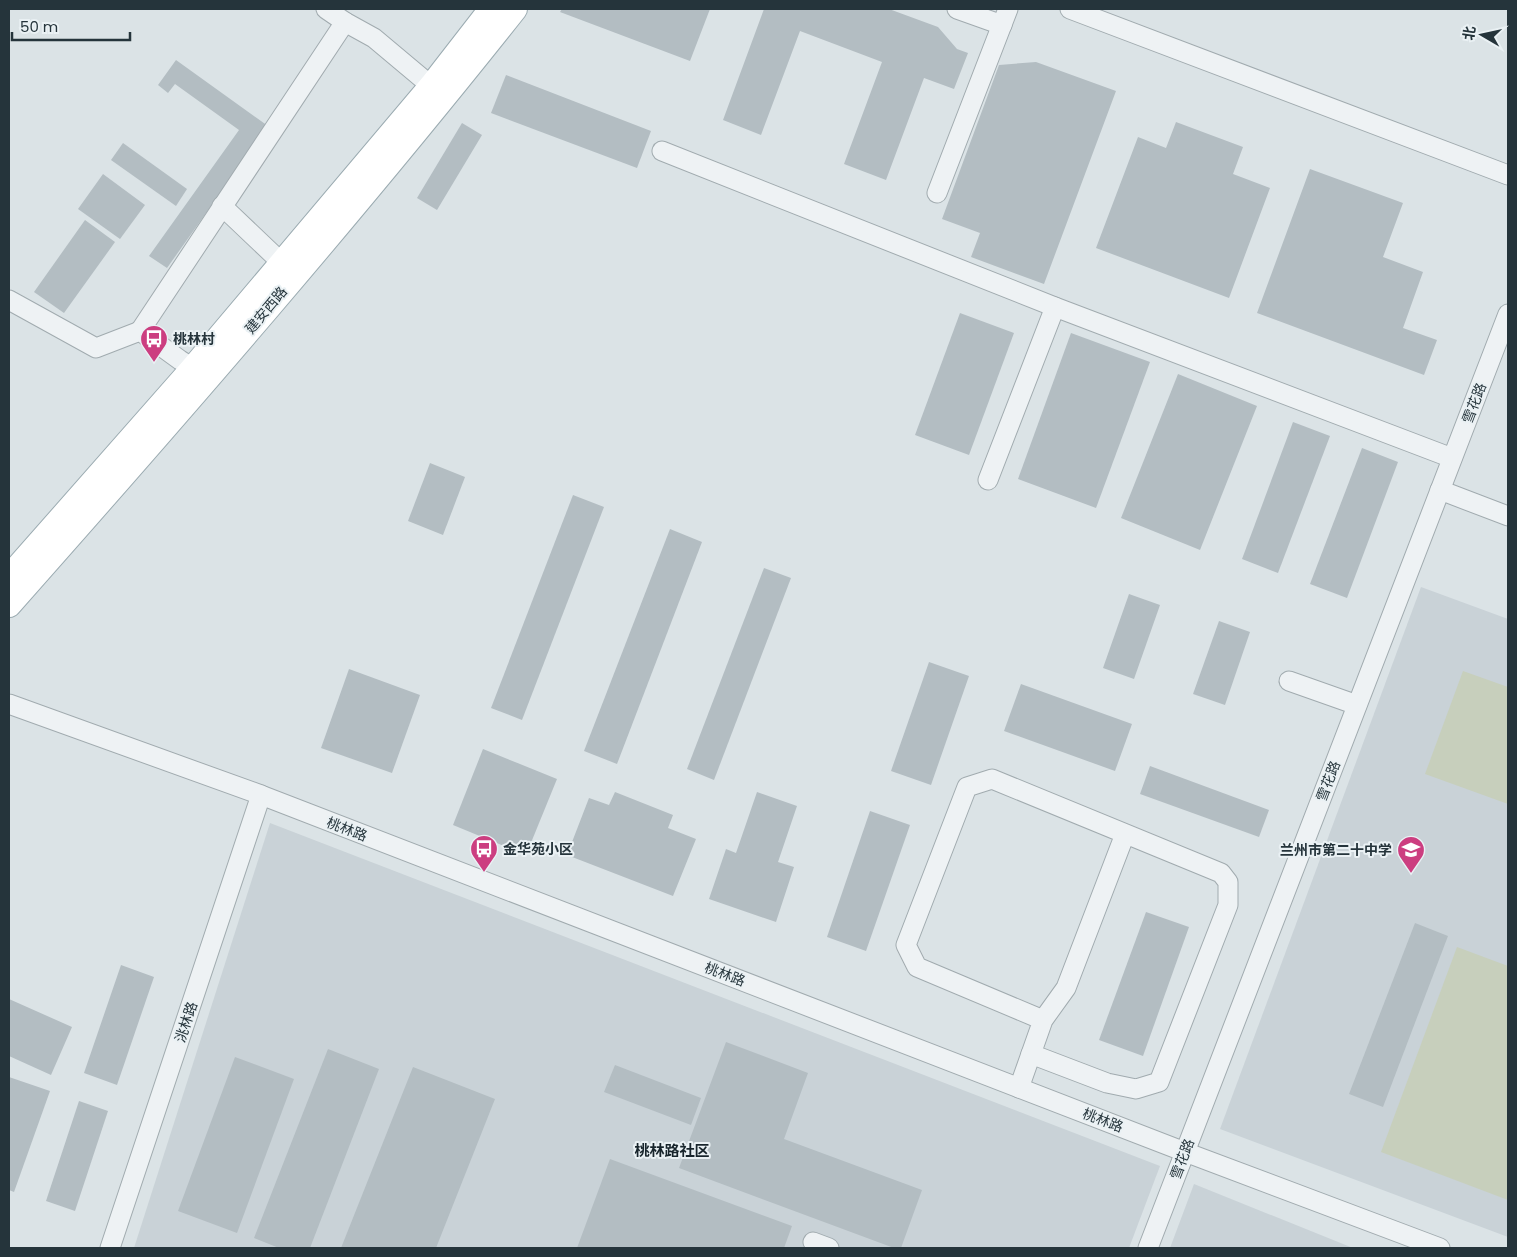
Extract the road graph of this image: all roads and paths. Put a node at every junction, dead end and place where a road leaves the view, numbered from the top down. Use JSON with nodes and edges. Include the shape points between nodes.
{"nodes":[{"id":1,"x":326,"y":9,"type":"edge"},
{"id":2,"x":491,"y":9,"type":"edge"},
{"id":3,"x":515,"y":9,"type":"edge"},
{"id":4,"x":957,"y":9,"type":"edge"},
{"id":5,"x":1070,"y":9,"type":"edge"},
{"id":6,"x":1005,"y":17,"type":"edge"},
{"id":7,"x":344,"y":22,"type":"junction"},
{"id":8,"x":438,"y":91,"type":"junction"},
{"id":9,"x":662,"y":151,"type":"dead end"},
{"id":10,"x":1508,"y":175,"type":"edge"},
{"id":11,"x":937,"y":193,"type":"dead end"},
{"id":12,"x":222,"y":206,"type":"junction"},
{"id":13,"x":282,"y":263,"type":"junction"},
{"id":14,"x":9,"y":300,"type":"edge"},
{"id":15,"x":1055,"y":307,"type":"junction"},
{"id":16,"x":1508,"y":314,"type":"edge"},
{"id":17,"x":140,"y":331,"type":"junction"},
{"id":18,"x":194,"y":368,"type":"junction"},
{"id":19,"x":1452,"y":458,"type":"junction"},
{"id":20,"x":988,"y":480,"type":"dead end"},
{"id":21,"x":1440,"y":490,"type":"junction"},
{"id":22,"x":1508,"y":516,"type":"edge"},
{"id":23,"x":9,"y":577,"type":"edge"},
{"id":24,"x":9,"y":605,"type":"edge"},
{"id":25,"x":1289,"y":681,"type":"dead end"},
{"id":26,"x":9,"y":704,"type":"edge"},
{"id":27,"x":1357,"y":705,"type":"junction"},
{"id":28,"x":261,"y":796,"type":"junction"},
{"id":29,"x":1124,"y":834,"type":"junction"},
{"id":30,"x":1096,"y":886,"type":"dead end"},
{"id":31,"x":1076,"y":961,"type":"junction"},
{"id":32,"x":1043,"y":1020,"type":"junction"},
{"id":33,"x":1031,"y":1054,"type":"junction"},
{"id":34,"x":1019,"y":1088,"type":"junction"},
{"id":35,"x":1185,"y":1152,"type":"junction"},
{"id":36,"x":110,"y":1248,"type":"edge"},
{"id":37,"x":1148,"y":1248,"type":"edge"},
{"id":38,"x":1440,"y":1248,"type":"edge"}],
"edges":[{"from":1,"to":7,"type":"street"},
{"from":2,"to":8,"type":"main road","name":"建安西路"},
{"from":3,"to":8,"type":"main road","name":"建安西路"},
{"from":4,"to":6,"type":"street"},
{"from":5,"to":10,"type":"street"},
{"from":6,"to":11,"type":"street"},
{"from":7,"to":8,"type":"street","via":[[374,38]]},
{"from":7,"to":12,"type":"street"},
{"from":8,"to":13,"type":"main road","name":"建安西路"},
{"from":8,"to":24,"type":"main road","name":"建安西路","via":[[188,403]]},
{"from":9,"to":15,"type":"street"},
{"from":12,"to":13,"type":"street"},
{"from":12,"to":17,"type":"street"},
{"from":13,"to":18,"type":"main road","name":"建安西路"},
{"from":14,"to":17,"type":"street","via":[[96,348]]},
{"from":15,"to":19,"type":"street"},
{"from":15,"to":20,"type":"street"},
{"from":16,"to":19,"type":"street","name":"雪花路"},
{"from":17,"to":18,"type":"street"},
{"from":18,"to":23,"type":"main road","name":"建安西路"},
{"from":19,"to":21,"type":"street","name":"雪花路"},
{"from":21,"to":22,"type":"street"},
{"from":21,"to":27,"type":"street","name":"雪花路"},
{"from":25,"to":27,"type":"street"},
{"from":26,"to":28,"type":"street","name":"桃林路"},
{"from":27,"to":35,"type":"street","name":"雪花路"},
{"from":28,"to":34,"type":"street","name":"桃林路"},
{"from":28,"to":36,"type":"street","name":"洮林路"},
{"from":29,"to":31,"type":"street"},
{"from":29,"to":32,"type":"street","via":[[992,779],[967,787],[906,946],[917,967]]},
{"from":29,"to":33,"type":"street","via":[[1221,873],[1228,882],[1228,905],[1159,1082],[1136,1089],[1107,1083]]},
{"from":30,"to":31,"type":"street","via":[[1069,952]]},
{"from":31,"to":32,"type":"street","via":[[1066,988]]},
{"from":32,"to":33,"type":"street"},
{"from":33,"to":34,"type":"street"},
{"from":34,"to":35,"type":"street","name":"桃林路"},
{"from":35,"to":37,"type":"street","name":"雪花路"},
{"from":35,"to":38,"type":"street","name":"桃林路"}]}
